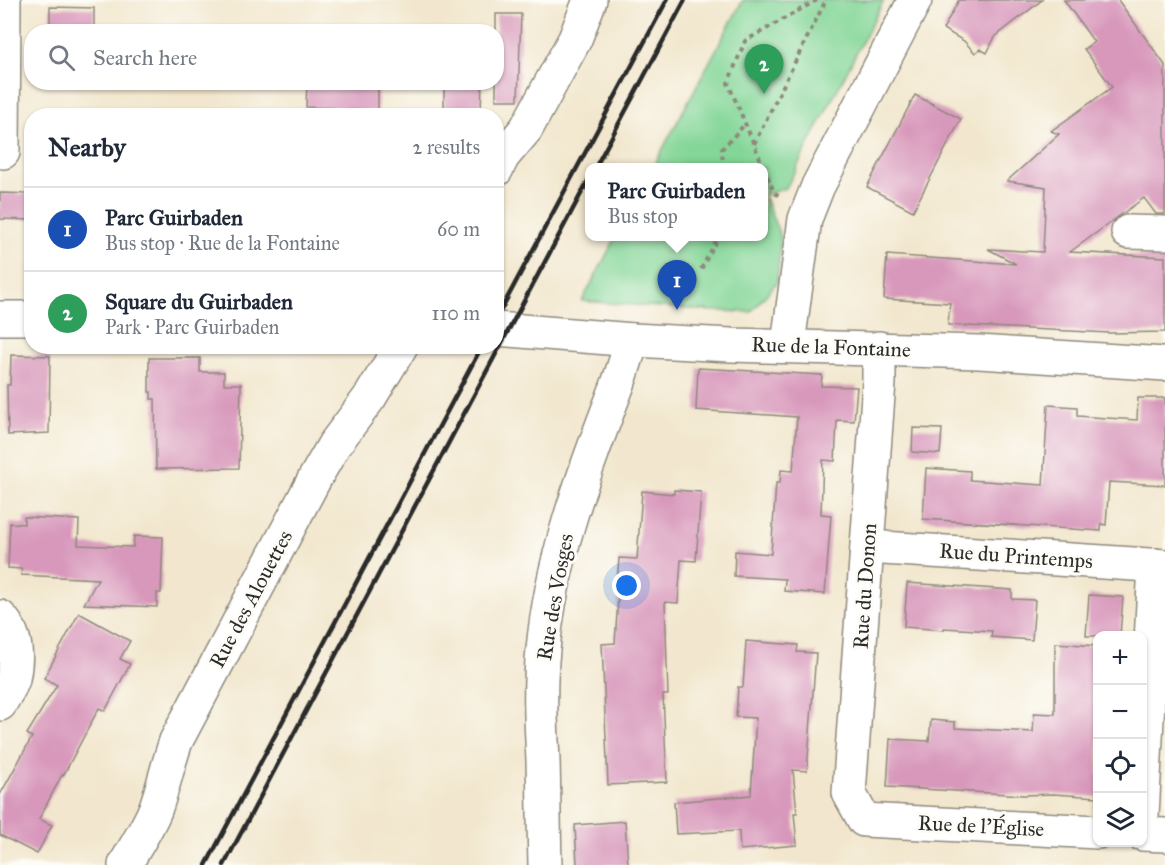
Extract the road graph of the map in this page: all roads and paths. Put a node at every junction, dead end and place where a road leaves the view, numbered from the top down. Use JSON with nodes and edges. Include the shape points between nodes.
{"nodes":[{"id":1,"x":4,"y":0,"type":"edge"},
{"id":2,"x":590,"y":0,"type":"edge"},
{"id":3,"x":818,"y":0,"type":"edge"},
{"id":4,"x":826,"y":0,"type":"edge"},
{"id":5,"x":915,"y":0,"type":"edge"},
{"id":6,"x":746,"y":124,"type":"junction"},
{"id":7,"x":754,"y":144,"type":"junction"},
{"id":8,"x":11,"y":152,"type":"edge"},
{"id":9,"x":504,"y":155,"type":"edge"},
{"id":10,"x":723,"y":163,"type":"edge"},
{"id":11,"x":762,"y":163,"type":"edge"},
{"id":12,"x":1128,"y":232,"type":"dead end"},
{"id":13,"x":1165,"y":233,"type":"edge"},
{"id":14,"x":717,"y":241,"type":"edge"},
{"id":15,"x":701,"y":269,"type":"dead end"},
{"id":16,"x":0,"y":318,"type":"edge"},
{"id":17,"x":24,"y":318,"type":"edge"},
{"id":18,"x":504,"y":330,"type":"edge"},
{"id":19,"x":633,"y":340,"type":"junction"},
{"id":20,"x":789,"y":346,"type":"junction"},
{"id":21,"x":879,"y":348,"type":"junction"},
{"id":22,"x":396,"y":354,"type":"edge"},
{"id":23,"x":1165,"y":364,"type":"edge"},
{"id":24,"x":867,"y":547,"type":"junction"},
{"id":25,"x":1160,"y":565,"type":"edge"},
{"id":26,"x":0,"y":617,"type":"edge"},
{"id":27,"x":0,"y":704,"type":"edge"},
{"id":28,"x":1145,"y":793,"type":"edge"},
{"id":29,"x":864,"y":820,"type":"joint"},
{"id":30,"x":1093,"y":832,"type":"edge"},
{"id":31,"x":1147,"y":834,"type":"edge"},
{"id":32,"x":1165,"y":835,"type":"edge"},
{"id":33,"x":125,"y":865,"type":"edge"},
{"id":34,"x":545,"y":865,"type":"edge"}],
"edges":[{"from":1,"to":8,"type":"street"},
{"from":2,"to":9,"type":"street","via":[[575,39],[526,129]]},
{"from":3,"to":6,"type":"path","via":[[745,41],[728,83]]},
{"from":4,"to":7,"type":"path"},
{"from":5,"to":20,"type":"street","via":[[805,219]]},
{"from":6,"to":7,"type":"path"},
{"from":6,"to":10,"type":"path","via":[[722,149]]},
{"from":7,"to":11,"type":"path"},
{"from":12,"to":13,"type":"street"},
{"from":14,"to":15,"type":"path"},
{"from":16,"to":17,"type":"street"},
{"from":18,"to":19,"type":"street","name":"Rue de la Fontaine"},
{"from":19,"to":20,"type":"street","name":"Rue de la Fontaine"},
{"from":19,"to":34,"type":"street","name":"Rue des Vosges","via":[[569,519],[549,608],[540,696]]},
{"from":20,"to":21,"type":"street","name":"Rue de la Fontaine"},
{"from":21,"to":23,"type":"street","name":"Rue de la Fontaine"},
{"from":21,"to":24,"type":"street","name":"Rue du Donon"},
{"from":22,"to":33,"type":"street","name":"Rue des Alouettes","via":[[334,445],[304,499],[176,741],[153,813]]},
{"from":24,"to":25,"type":"street","name":"Rue du Printemps"},
{"from":24,"to":29,"type":"street","name":"Rue du Donon","via":[[849,793]]},
{"from":25,"to":28,"type":"street"},
{"from":26,"to":27,"type":"street","via":[[9,626],[16,648],[13,681]]},
{"from":29,"to":30,"type":"street","name":"Rue de l'Église"},
{"from":31,"to":32,"type":"street"}]}
